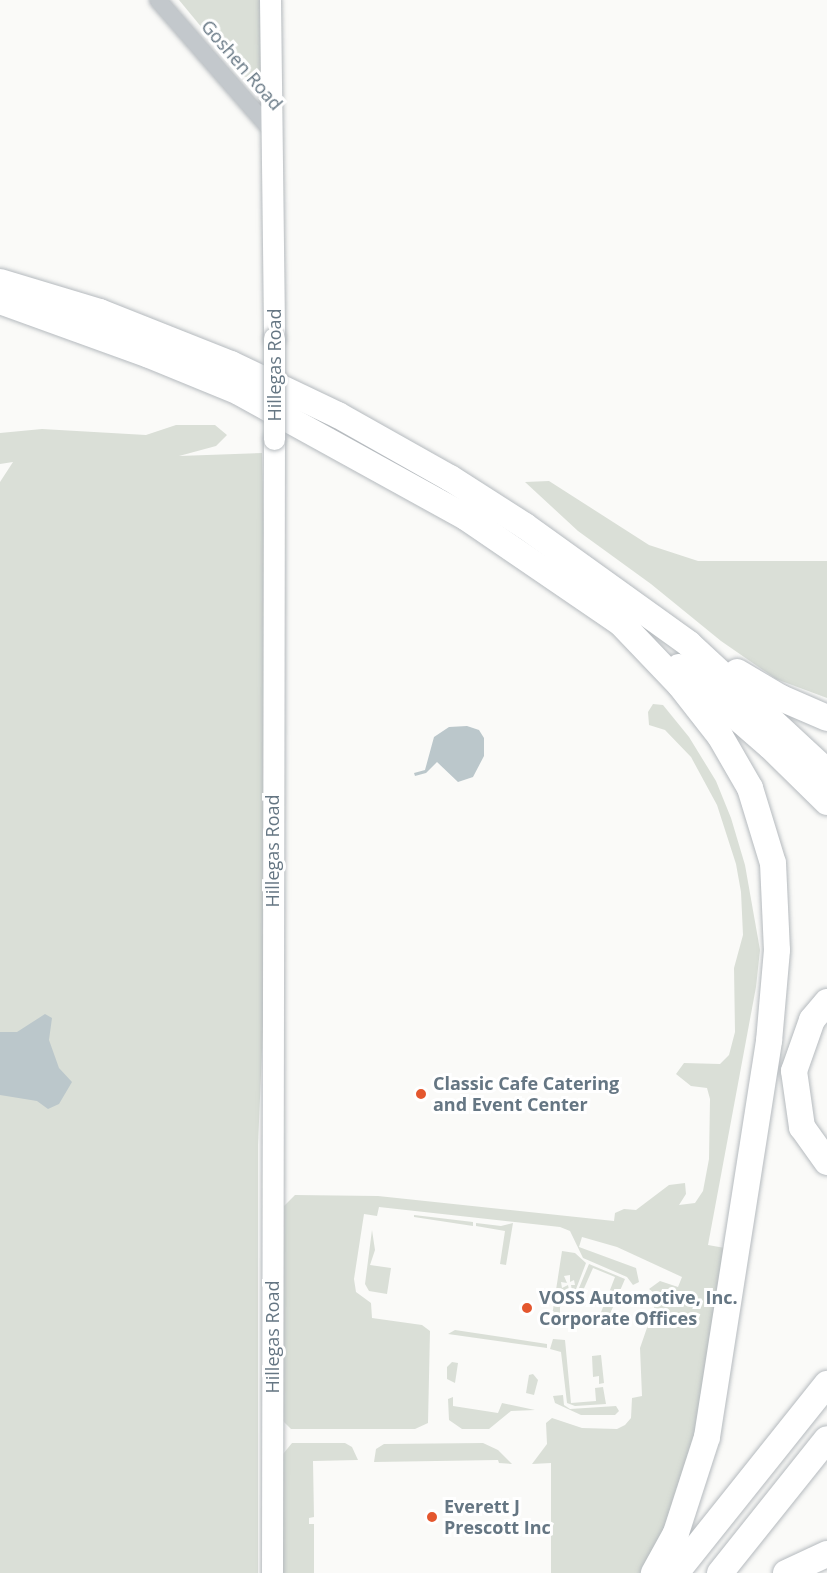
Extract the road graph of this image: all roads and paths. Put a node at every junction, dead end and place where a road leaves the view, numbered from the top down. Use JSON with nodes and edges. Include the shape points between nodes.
{"nodes":[{"id":1,"x":159,"y":0,"type":"edge"},
{"id":2,"x":270,"y":0,"type":"edge"},
{"id":3,"x":271,"y":130,"type":"junction"},
{"id":4,"x":0,"y":267,"type":"edge"},
{"id":5,"x":0,"y":282,"type":"edge"},
{"id":6,"x":0,"y":302,"type":"edge"},
{"id":7,"x":100,"y":312,"type":"junction"},
{"id":8,"x":615,"y":618,"type":"junction"},
{"id":9,"x":689,"y":644,"type":"junction"},
{"id":10,"x":827,"y":718,"type":"edge"},
{"id":11,"x":827,"y":772,"type":"edge"},
{"id":12,"x":827,"y":802,"type":"edge"},
{"id":13,"x":827,"y":1002,"type":"edge"},
{"id":14,"x":827,"y":1162,"type":"edge"},
{"id":15,"x":827,"y":1384,"type":"edge"},
{"id":16,"x":827,"y":1439,"type":"edge"},
{"id":17,"x":827,"y":1554,"type":"edge"},
{"id":18,"x":272,"y":1573,"type":"edge"},
{"id":19,"x":654,"y":1573,"type":"edge"},
{"id":20,"x":676,"y":1573,"type":"edge"},
{"id":21,"x":720,"y":1573,"type":"edge"},
{"id":22,"x":786,"y":1573,"type":"edge"}],
"edges":[{"from":1,"to":3,"type":"street","name":"Goshen Road"},
{"from":2,"to":3,"type":"main road","name":"Hillegas Road"},
{"from":3,"to":18,"type":"main road","name":"Hillegas Road","bridge":true},
{"from":4,"to":7,"type":"highway"},
{"from":5,"to":7,"type":"highway"},
{"from":6,"to":8,"type":"highway","via":[[239,392],[467,518]]},
{"from":7,"to":9,"type":"highway","via":[[266,379],[399,448],[525,526]]},
{"from":8,"to":12,"type":"highway","via":[[710,692]]},
{"from":8,"to":19,"type":"highway","via":[[680,685],[714,728],[750,788],[773,863],[777,950],[769,1041],[707,1437],[676,1533]]},
{"from":9,"to":10,"type":"highway","via":[[781,698]]},
{"from":9,"to":11,"type":"highway"},
{"from":13,"to":14,"type":"highway","via":[[812,1020],[794,1071],[802,1127]]},
{"from":15,"to":20,"type":"highway"},
{"from":16,"to":21,"type":"highway"},
{"from":17,"to":22,"type":"highway"}]}
